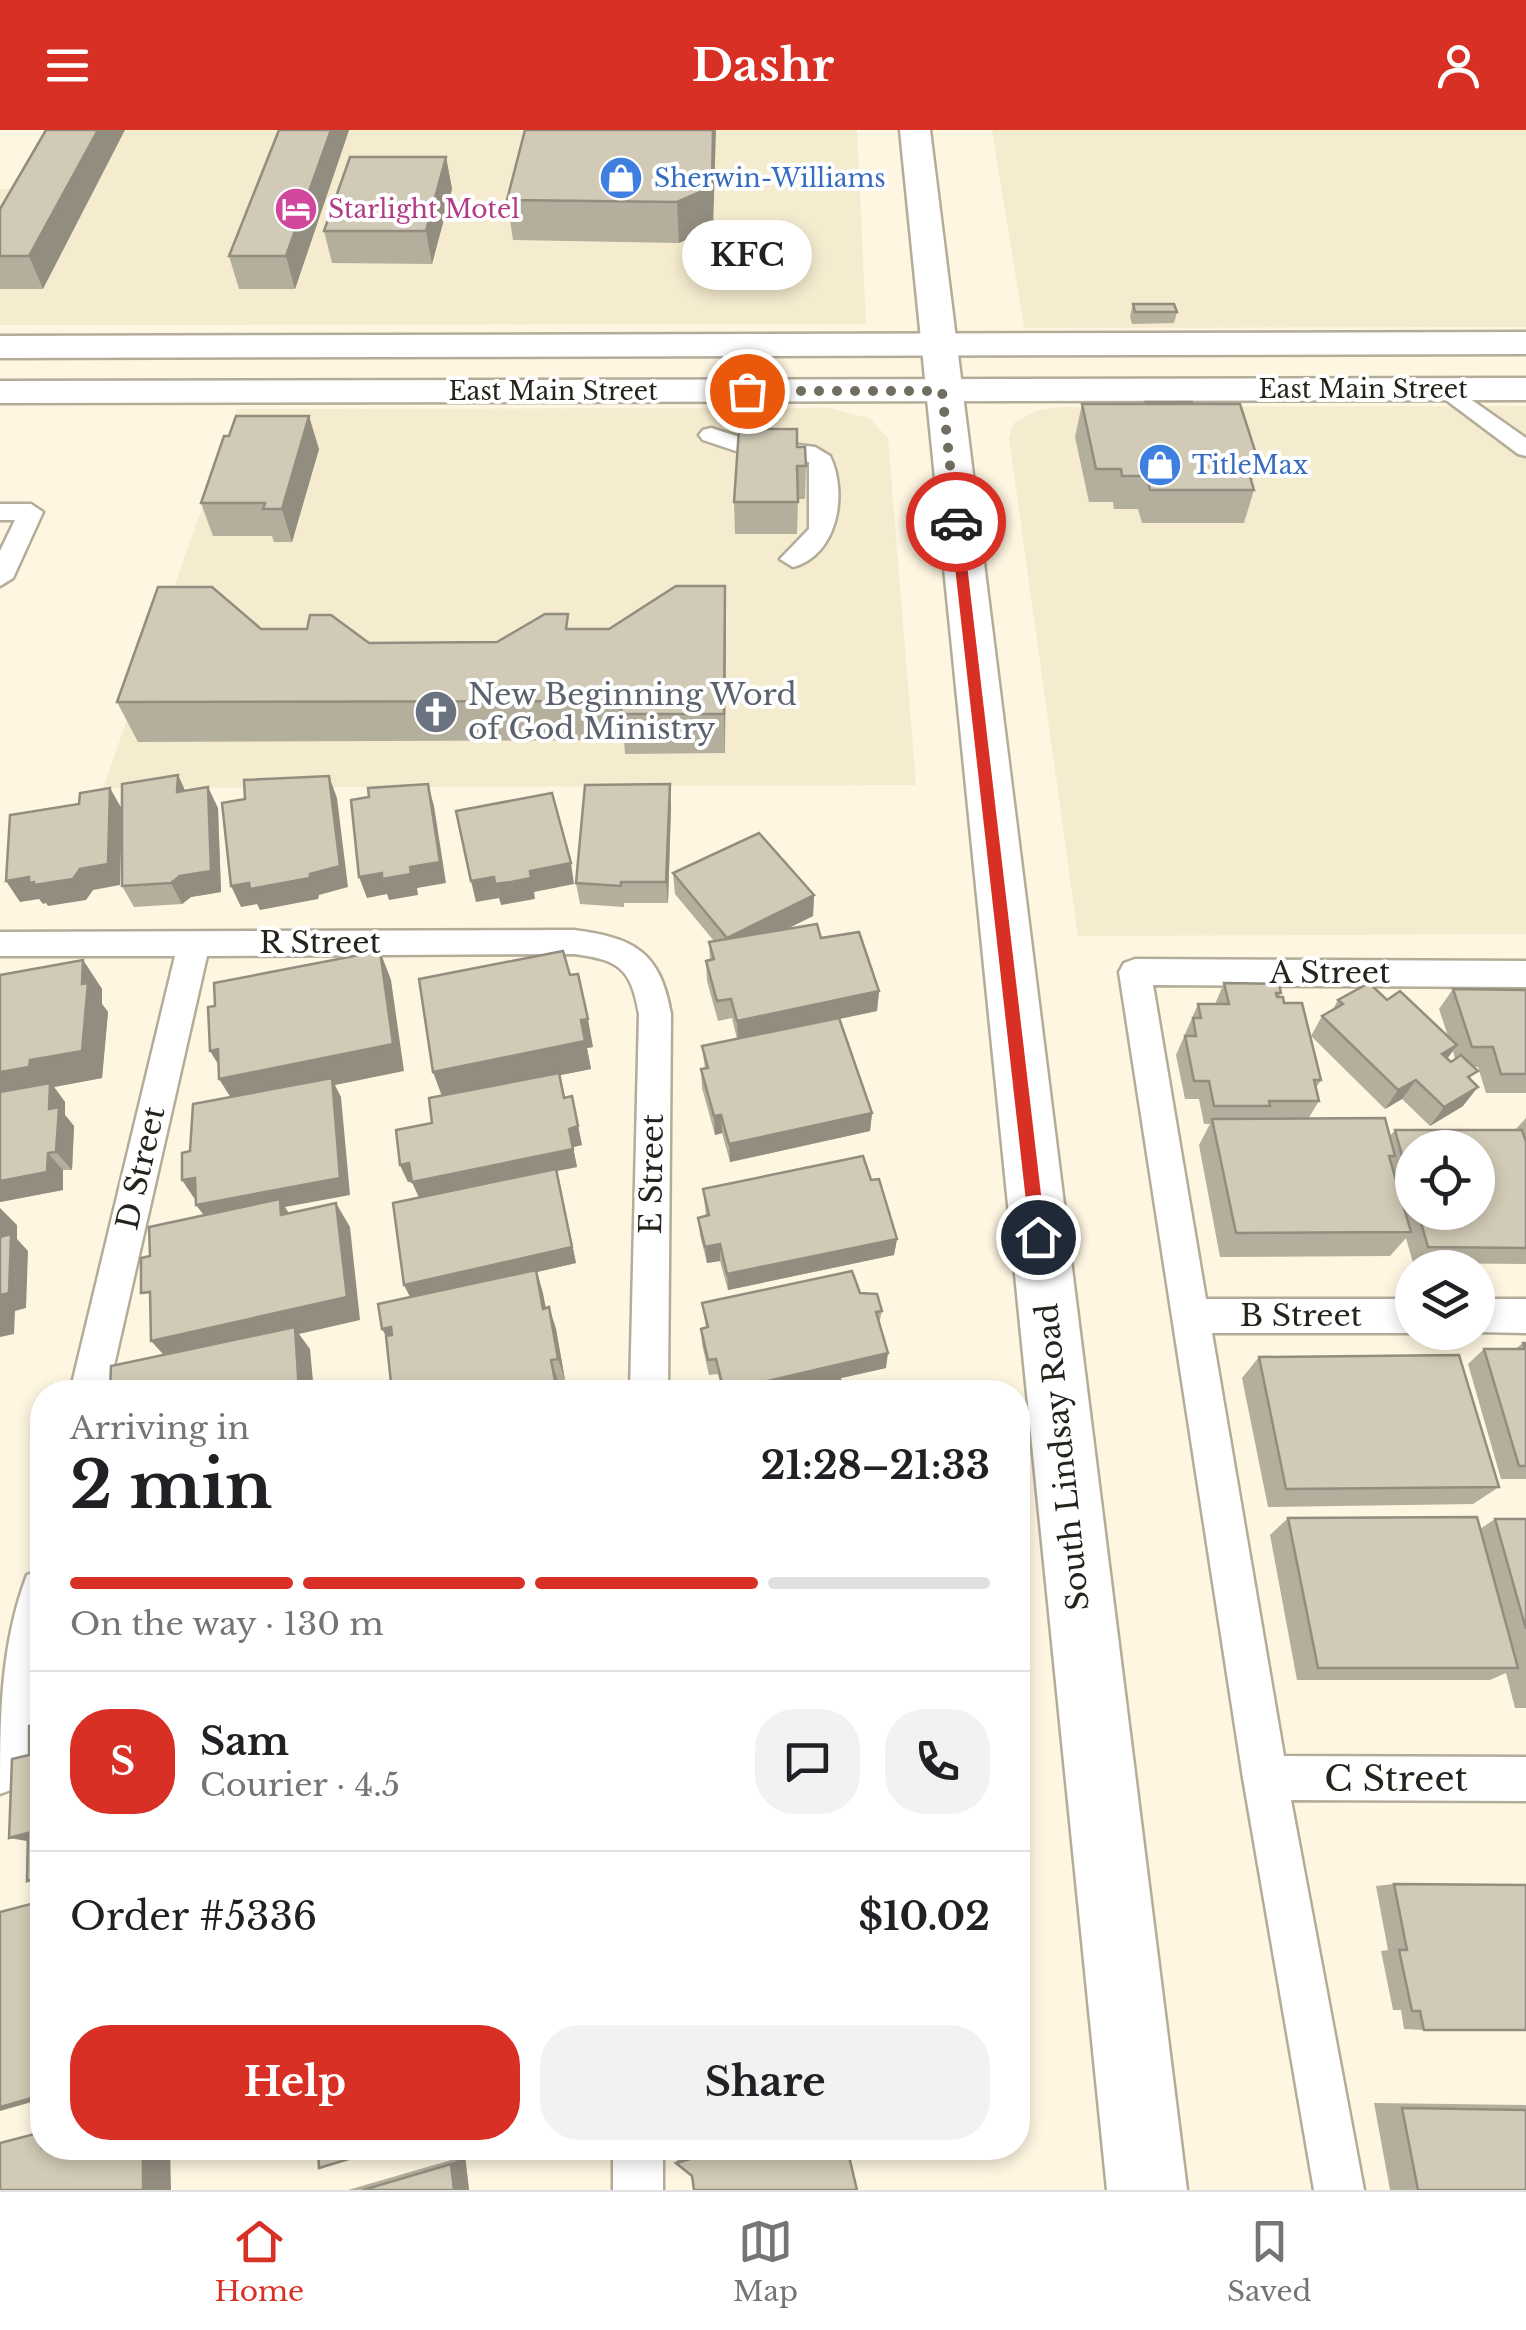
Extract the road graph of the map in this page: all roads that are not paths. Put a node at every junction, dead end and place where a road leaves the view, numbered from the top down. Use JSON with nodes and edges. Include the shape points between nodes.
{"nodes":[{"id":1,"x":915,"y":130,"type":"edge"},
{"id":2,"x":1526,"y":343,"type":"edge"},
{"id":3,"x":0,"y":347,"type":"edge"},
{"id":4,"x":940,"y":368,"type":"junction"},
{"id":5,"x":1446,"y":389,"type":"junction"},
{"id":6,"x":1526,"y":389,"type":"edge"},
{"id":7,"x":0,"y":392,"type":"edge"},
{"id":8,"x":711,"y":435,"type":"dead end"},
{"id":9,"x":1526,"y":450,"type":"edge"},
{"id":10,"x":0,"y":512,"type":"edge"},
{"id":11,"x":792,"y":559,"type":"dead end"},
{"id":12,"x":0,"y":578,"type":"edge"},
{"id":13,"x":194,"y":943,"type":"junction"},
{"id":14,"x":0,"y":944,"type":"edge"},
{"id":15,"x":636,"y":961,"type":"joint"},
{"id":16,"x":1526,"y":974,"type":"edge"},
{"id":17,"x":1189,"y":1316,"type":"junction"},
{"id":18,"x":1395,"y":1316,"type":"edge"},
{"id":19,"x":1495,"y":1316,"type":"edge"},
{"id":20,"x":1526,"y":1316,"type":"edge"},
{"id":21,"x":92,"y":1380,"type":"edge"},
{"id":22,"x":649,"y":1380,"type":"edge"},
{"id":23,"x":30,"y":1642,"type":"edge"},
{"id":24,"x":0,"y":1772,"type":"edge"},
{"id":25,"x":1265,"y":1778,"type":"junction"},
{"id":26,"x":1526,"y":1779,"type":"edge"},
{"id":27,"x":638,"y":2160,"type":"edge"},
{"id":28,"x":638,"y":2190,"type":"edge"},
{"id":29,"x":1147,"y":2190,"type":"edge"},
{"id":30,"x":1339,"y":2190,"type":"edge"}],
"edges":[{"from":1,"to":4,"type":"main road","name":"South Lindsay Road"},
{"from":2,"to":4,"type":"main road","name":"East Main Street"},
{"from":3,"to":4,"type":"main road","name":"East Main Street"},
{"from":4,"to":5,"type":"main road","name":"East Main Street"},
{"from":4,"to":7,"type":"main road","name":"East Main Street"},
{"from":4,"to":29,"type":"main road","name":"South Lindsay Road"},
{"from":5,"to":6,"type":"main road","name":"East Main Street"},
{"from":5,"to":9,"type":"lane"},
{"from":8,"to":11,"type":"lane","via":[[742,446],[815,454],[821,461],[823,533]]},
{"from":10,"to":12,"type":"lane","via":[[31,512]]},
{"from":13,"to":14,"type":"lane","name":"R Street"},
{"from":13,"to":15,"type":"lane","name":"R Street","via":[[574,942],[609,946]]},
{"from":13,"to":21,"type":"lane","name":"D Street"},
{"from":15,"to":22,"type":"lane","name":"E Street","via":[[652,986],[654,1014]]},
{"from":16,"to":17,"type":"lane","name":"A Street","via":[[1135,972]]},
{"from":17,"to":18,"type":"lane","name":"B Street"},
{"from":17,"to":25,"type":"lane"},
{"from":19,"to":20,"type":"lane"},
{"from":23,"to":24,"type":"lane"},
{"from":25,"to":26,"type":"lane","name":"C Street"},
{"from":25,"to":30,"type":"lane"},
{"from":27,"to":28,"type":"lane"}]}
